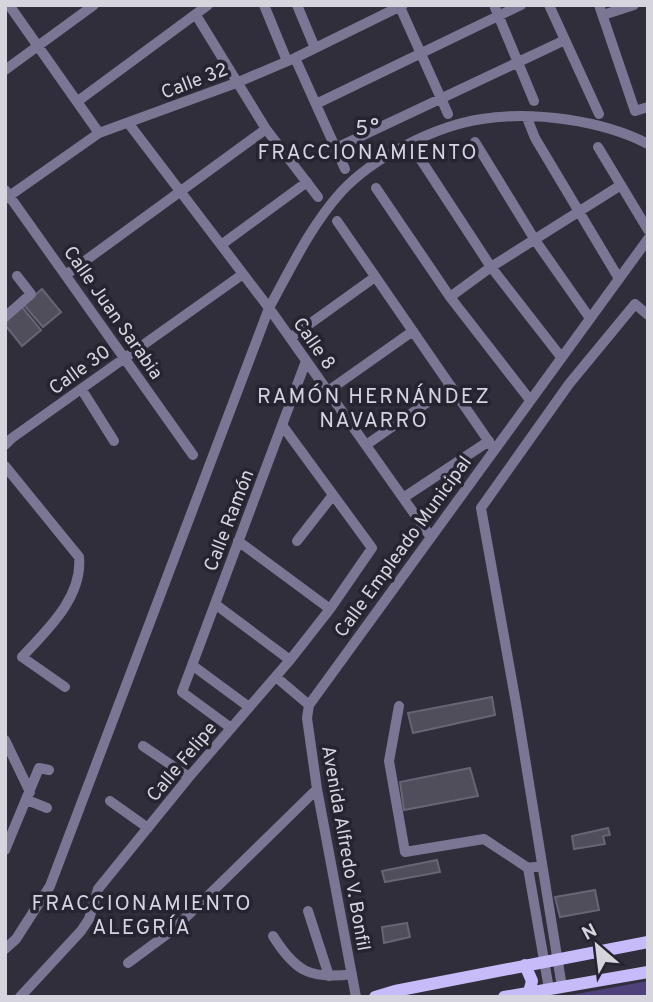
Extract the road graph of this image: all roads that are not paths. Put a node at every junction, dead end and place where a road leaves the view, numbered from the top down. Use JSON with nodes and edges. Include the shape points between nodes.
{"nodes":[{"id":1,"x":9,"y":5,"type":"edge"},
{"id":2,"x":94,"y":5,"type":"edge"},
{"id":3,"x":208,"y":5,"type":"edge"},
{"id":4,"x":264,"y":5,"type":"edge"},
{"id":5,"x":297,"y":5,"type":"edge"},
{"id":6,"x":494,"y":5,"type":"edge"},
{"id":7,"x":521,"y":5,"type":"edge"},
{"id":8,"x":549,"y":5,"type":"edge"},
{"id":9,"x":634,"y":5,"type":"edge"},
{"id":10,"x":402,"y":6,"type":"edge"},
{"id":11,"x":601,"y":10,"type":"edge"},
{"id":12,"x":196,"y":15,"type":"junction"},
{"id":13,"x":499,"y":16,"type":"junction"},
{"id":14,"x":565,"y":40,"type":"junction"},
{"id":15,"x":39,"y":46,"type":"junction"},
{"id":16,"x":315,"y":48,"type":"junction"},
{"id":17,"x":421,"y":54,"type":"junction"},
{"id":18,"x":291,"y":59,"type":"junction"},
{"id":19,"x":519,"y":62,"type":"junction"},
{"id":20,"x":5,"y":70,"type":"edge"},
{"id":21,"x":236,"y":83,"type":"junction"},
{"id":22,"x":440,"y":97,"type":"junction"},
{"id":23,"x":78,"y":101,"type":"junction"},
{"id":24,"x":534,"y":102,"type":"dead end"},
{"id":25,"x":316,"y":104,"type":"junction"},
{"id":26,"x":648,"y":107,"type":"edge"},
{"id":27,"x":448,"y":114,"type":"dead end"},
{"id":28,"x":599,"y":114,"type":"dead end"},
{"id":29,"x":530,"y":123,"type":"dead end"},
{"id":30,"x":129,"y":124,"type":"junction"},
{"id":31,"x":266,"y":129,"type":"junction"},
{"id":32,"x":99,"y":133,"type":"junction"},
{"id":33,"x":475,"y":142,"type":"dead end"},
{"id":34,"x":648,"y":144,"type":"edge"},
{"id":35,"x":598,"y":147,"type":"dead end"},
{"id":36,"x":336,"y":148,"type":"junction"},
{"id":37,"x":421,"y":160,"type":"dead end"},
{"id":38,"x":345,"y":169,"type":"dead end"},
{"id":39,"x":307,"y":182,"type":"junction"},
{"id":40,"x":621,"y":186,"type":"junction"},
{"id":41,"x":376,"y":188,"type":"dead end"},
{"id":42,"x":181,"y":191,"type":"junction"},
{"id":43,"x":7,"y":195,"type":"edge"},
{"id":44,"x":318,"y":197,"type":"dead end"},
{"id":45,"x":579,"y":213,"type":"junction"},
{"id":46,"x":337,"y":221,"type":"dead end"},
{"id":47,"x":648,"y":230,"type":"edge"},
{"id":48,"x":648,"y":239,"type":"edge"},
{"id":49,"x":536,"y":240,"type":"junction"},
{"id":50,"x":221,"y":245,"type":"junction"},
{"id":51,"x":491,"y":267,"type":"junction"},
{"id":52,"x":67,"y":274,"type":"junction"},
{"id":53,"x":243,"y":274,"type":"junction"},
{"id":54,"x":17,"y":276,"type":"dead end"},
{"id":55,"x":375,"y":277,"type":"junction"},
{"id":56,"x":618,"y":277,"type":"junction"},
{"id":57,"x":450,"y":297,"type":"junction"},
{"id":58,"x":269,"y":308,"type":"junction"},
{"id":59,"x":648,"y":315,"type":"edge"},
{"id":60,"x":5,"y":317,"type":"edge"},
{"id":61,"x":589,"y":317,"type":"junction"},
{"id":62,"x":413,"y":331,"type":"junction"},
{"id":63,"x":290,"y":338,"type":"junction"},
{"id":64,"x":561,"y":357,"type":"junction"},
{"id":65,"x":126,"y":358,"type":"junction"},
{"id":66,"x":306,"y":360,"type":"junction"},
{"id":67,"x":451,"y":386,"type":"junction"},
{"id":68,"x":82,"y":390,"type":"junction"},
{"id":69,"x":328,"y":391,"type":"junction"},
{"id":70,"x":530,"y":400,"type":"junction"},
{"id":71,"x":282,"y":425,"type":"junction"},
{"id":72,"x":114,"y":442,"type":"dead end"},
{"id":73,"x":5,"y":445,"type":"edge"},
{"id":74,"x":366,"y":445,"type":"junction"},
{"id":75,"x":491,"y":445,"type":"junction"},
{"id":76,"x":193,"y":455,"type":"dead end"},
{"id":77,"x":5,"y":466,"type":"edge"},
{"id":78,"x":333,"y":495,"type":"junction"},
{"id":79,"x":403,"y":498,"type":"junction"},
{"id":80,"x":430,"y":536,"type":"junction"},
{"id":81,"x":238,"y":541,"type":"junction"},
{"id":82,"x":297,"y":541,"type":"dead end"},
{"id":83,"x":215,"y":604,"type":"junction"},
{"id":84,"x":330,"y":609,"type":"junction"},
{"id":85,"x":290,"y":660,"type":"junction"},
{"id":86,"x":192,"y":665,"type":"junction"},
{"id":87,"x":276,"y":677,"type":"junction"},
{"id":88,"x":65,"y":687,"type":"dead end"},
{"id":89,"x":309,"y":705,"type":"junction"},
{"id":90,"x":400,"y":706,"type":"dead end"},
{"id":91,"x":249,"y":707,"type":"junction"},
{"id":92,"x":231,"y":728,"type":"junction"},
{"id":93,"x":5,"y":740,"type":"edge"},
{"id":94,"x":143,"y":746,"type":"dead end"},
{"id":95,"x":49,"y":770,"type":"dead end"},
{"id":96,"x":189,"y":777,"type":"junction"},
{"id":97,"x":317,"y":789,"type":"junction"},
{"id":98,"x":28,"y":796,"type":"junction"},
{"id":99,"x":110,"y":801,"type":"dead end"},
{"id":100,"x":47,"y":808,"type":"dead end"},
{"id":101,"x":148,"y":828,"type":"junction"},
{"id":102,"x":5,"y":850,"type":"edge"},
{"id":103,"x":541,"y":866,"type":"junction"},
{"id":104,"x":528,"y":868,"type":"junction"},
{"id":105,"x":308,"y":911,"type":"dead end"},
{"id":106,"x":273,"y":936,"type":"dead end"},
{"id":107,"x":648,"y":942,"type":"edge"},
{"id":108,"x":5,"y":949,"type":"edge"},
{"id":109,"x":557,"y":959,"type":"junction"},
{"id":110,"x":543,"y":962,"type":"junction"},
{"id":111,"x":128,"y":963,"type":"dead end"},
{"id":112,"x":525,"y":965,"type":"junction"},
{"id":113,"x":648,"y":972,"type":"edge"},
{"id":114,"x":352,"y":974,"type":"junction"},
{"id":115,"x":329,"y":976,"type":"junction"},
{"id":116,"x":555,"y":988,"type":"junction"},
{"id":117,"x":529,"y":992,"type":"junction"},
{"id":118,"x":20,"y":997,"type":"edge"},
{"id":119,"x":356,"y":997,"type":"edge"},
{"id":120,"x":375,"y":997,"type":"edge"},
{"id":121,"x":504,"y":997,"type":"edge"}],
"edges":[{"from":1,"to":15,"type":"street"},
{"from":2,"to":15,"type":"street"},
{"from":3,"to":12,"type":"street"},
{"from":4,"to":18,"type":"street"},
{"from":5,"to":16,"type":"street"},
{"from":6,"to":13,"type":"street"},
{"from":7,"to":13,"type":"street"},
{"from":8,"to":14,"type":"street"},
{"from":9,"to":11,"type":"street"},
{"from":10,"to":16,"type":"street","name":"Calle 32"},
{"from":10,"to":17,"type":"street"},
{"from":11,"to":26,"type":"street","via":[[635,111]]},
{"from":12,"to":21,"type":"street"},
{"from":12,"to":23,"type":"street"},
{"from":13,"to":17,"type":"street"},
{"from":13,"to":19,"type":"street"},
{"from":14,"to":19,"type":"street"},
{"from":14,"to":28,"type":"street"},
{"from":15,"to":20,"type":"street"},
{"from":15,"to":23,"type":"street"},
{"from":16,"to":18,"type":"street","name":"Calle 32"},
{"from":17,"to":22,"type":"street"},
{"from":17,"to":25,"type":"street"},
{"from":18,"to":21,"type":"street","name":"Calle 32"},
{"from":18,"to":25,"type":"street"},
{"from":19,"to":22,"type":"street"},
{"from":19,"to":24,"type":"street"},
{"from":21,"to":30,"type":"street","name":"Calle 32"},
{"from":21,"to":31,"type":"street"},
{"from":22,"to":27,"type":"street"},
{"from":22,"to":36,"type":"street"},
{"from":23,"to":32,"type":"street"},
{"from":25,"to":36,"type":"street"},
{"from":29,"to":45,"type":"street"},
{"from":30,"to":32,"type":"street","name":"Calle 32"},
{"from":30,"to":42,"type":"street","name":"Calle 8"},
{"from":31,"to":39,"type":"street"},
{"from":31,"to":42,"type":"street"},
{"from":32,"to":43,"type":"street","name":"Calle 32"},
{"from":33,"to":49,"type":"street"},
{"from":34,"to":58,"type":"street","via":[[625,134],[548,117],[482,119],[412,142],[364,171],[328,208]]},
{"from":35,"to":40,"type":"street"},
{"from":36,"to":38,"type":"street"},
{"from":37,"to":51,"type":"street"},
{"from":39,"to":44,"type":"street"},
{"from":39,"to":50,"type":"street"},
{"from":40,"to":45,"type":"street"},
{"from":40,"to":47,"type":"street"},
{"from":41,"to":57,"type":"street"},
{"from":42,"to":50,"type":"street","name":"Calle 8"},
{"from":42,"to":52,"type":"street"},
{"from":43,"to":52,"type":"street","name":"Calle Juan Sarabia"},
{"from":45,"to":49,"type":"street"},
{"from":45,"to":56,"type":"street"},
{"from":46,"to":55,"type":"street"},
{"from":48,"to":56,"type":"street","name":"Calle Empleado Municipal"},
{"from":49,"to":51,"type":"street"},
{"from":49,"to":61,"type":"street"},
{"from":50,"to":53,"type":"street","name":"Calle 8"},
{"from":51,"to":57,"type":"street"},
{"from":51,"to":64,"type":"street"},
{"from":52,"to":65,"type":"street","name":"Calle Juan Sarabia"},
{"from":53,"to":58,"type":"street","name":"Calle 8"},
{"from":53,"to":65,"type":"street","name":"Calle 30"},
{"from":54,"to":60,"type":"street","via":[[31,294]]},
{"from":55,"to":62,"type":"street"},
{"from":55,"to":63,"type":"street"},
{"from":56,"to":61,"type":"street","name":"Calle Empleado Municipal"},
{"from":57,"to":70,"type":"street"},
{"from":58,"to":63,"type":"street","name":"Calle 8"},
{"from":58,"to":108,"type":"street","via":[[50,886]]},
{"from":59,"to":103,"type":"street","via":[[635,304],[569,384],[481,508]]},
{"from":61,"to":64,"type":"street","name":"Calle Empleado Municipal"},
{"from":62,"to":67,"type":"street"},
{"from":62,"to":69,"type":"street"},
{"from":63,"to":66,"type":"street","name":"Calle 8"},
{"from":64,"to":70,"type":"street","name":"Calle Empleado Municipal"},
{"from":65,"to":68,"type":"street","name":"Calle 30"},
{"from":65,"to":76,"type":"street","name":"Calle Juan Sarabia"},
{"from":66,"to":69,"type":"street","name":"Calle 8"},
{"from":66,"to":71,"type":"street","name":"Calle Ramón"},
{"from":67,"to":74,"type":"street"},
{"from":67,"to":75,"type":"street"},
{"from":68,"to":72,"type":"street"},
{"from":68,"to":73,"type":"street","name":"Calle 30"},
{"from":69,"to":74,"type":"street","name":"Calle 8"},
{"from":70,"to":75,"type":"street","name":"Calle Empleado Municipal"},
{"from":71,"to":78,"type":"street"},
{"from":71,"to":81,"type":"street","name":"Calle Ramón"},
{"from":74,"to":79,"type":"street","name":"Calle 8"},
{"from":75,"to":79,"type":"street"},
{"from":75,"to":80,"type":"street","name":"Calle Empleado Municipal"},
{"from":77,"to":88,"type":"street","via":[[79,557],[70,598],[22,657]]},
{"from":78,"to":82,"type":"street"},
{"from":78,"to":84,"type":"street","name":"Calle Felipe","via":[[372,548]]},
{"from":79,"to":80,"type":"street","name":"Calle 8"},
{"from":80,"to":89,"type":"street","name":"Calle Empleado Municipal"},
{"from":81,"to":83,"type":"street","name":"Calle Ramón"},
{"from":81,"to":84,"type":"street"},
{"from":83,"to":85,"type":"street"},
{"from":83,"to":86,"type":"street","name":"Calle Ramón"},
{"from":84,"to":85,"type":"street","name":"Calle Felipe"},
{"from":85,"to":87,"type":"street","name":"Calle Felipe"},
{"from":86,"to":91,"type":"street"},
{"from":86,"to":92,"type":"street","name":"Calle Ramón","via":[[182,692]]},
{"from":87,"to":89,"type":"street"},
{"from":87,"to":91,"type":"street","name":"Calle Felipe"},
{"from":89,"to":97,"type":"street","name":"Avenida Alfredo V. Bonfil"},
{"from":90,"to":104,"type":"street","via":[[389,761],[405,852],[484,839]]},
{"from":91,"to":92,"type":"street","name":"Calle Felipe"},
{"from":92,"to":96,"type":"street","name":"Calle Felipe"},
{"from":93,"to":98,"type":"street"},
{"from":94,"to":96,"type":"street"},
{"from":95,"to":98,"type":"street","via":[[39,768]]},
{"from":96,"to":101,"type":"street","name":"Calle Felipe"},
{"from":97,"to":111,"type":"street","via":[[174,929]]},
{"from":97,"to":114,"type":"street","name":"Avenida Alfredo V. Bonfil"},
{"from":98,"to":100,"type":"street"},
{"from":98,"to":102,"type":"street"},
{"from":99,"to":101,"type":"street"},
{"from":101,"to":118,"type":"street","name":"Calle Felipe","via":[[98,889],[81,931]]},
{"from":103,"to":104,"type":"street"},
{"from":103,"to":109,"type":"street"},
{"from":104,"to":110,"type":"street"},
{"from":105,"to":115,"type":"street"},
{"from":106,"to":115,"type":"street","via":[[303,971]]},
{"from":107,"to":109,"type":"main road"},
{"from":109,"to":110,"type":"main road"},
{"from":109,"to":116,"type":"street"},
{"from":110,"to":112,"type":"main road"},
{"from":110,"to":116,"type":"street"},
{"from":112,"to":117,"type":"main road","via":[[532,981]]},
{"from":112,"to":120,"type":"main road"},
{"from":113,"to":116,"type":"main road"},
{"from":114,"to":115,"type":"street"},
{"from":114,"to":119,"type":"street","name":"Avenida Alfredo V. Bonfil"},
{"from":116,"to":117,"type":"main road"},
{"from":117,"to":121,"type":"main road"}]}
